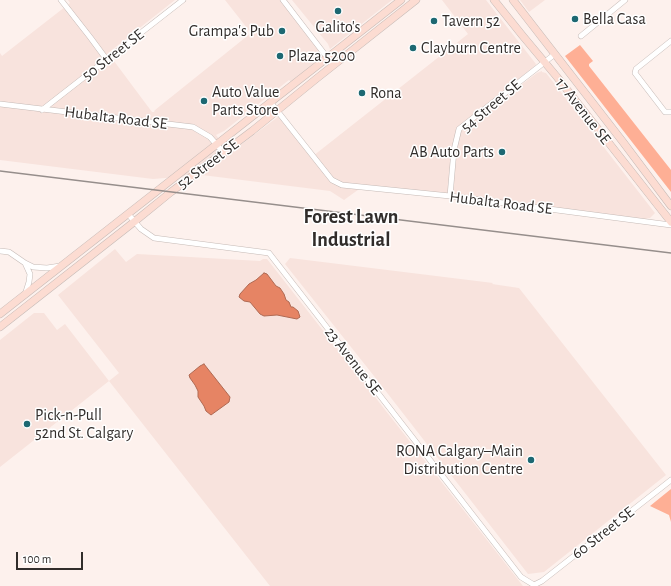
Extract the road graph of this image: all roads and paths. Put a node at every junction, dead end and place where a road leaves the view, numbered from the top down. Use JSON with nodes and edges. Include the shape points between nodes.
{"nodes":[{"id":1,"x":61,"y":0,"type":"edge"},
{"id":2,"x":183,"y":0,"type":"edge"},
{"id":3,"x":283,"y":0,"type":"edge"},
{"id":4,"x":401,"y":0,"type":"edge"},
{"id":5,"x":416,"y":0,"type":"edge"},
{"id":6,"x":494,"y":0,"type":"edge"},
{"id":7,"x":513,"y":0,"type":"edge"},
{"id":8,"x":624,"y":0,"type":"edge"},
{"id":9,"x":581,"y":36,"type":"dead end"},
{"id":10,"x":671,"y":41,"type":"edge"},
{"id":11,"x":555,"y":54,"type":"junction"},
{"id":12,"x":328,"y":58,"type":"junction"},
{"id":13,"x":108,"y":60,"type":"junction"},
{"id":14,"x":545,"y":62,"type":"junction"},
{"id":15,"x":333,"y":65,"type":"junction"},
{"id":16,"x":271,"y":102,"type":"junction"},
{"id":17,"x":0,"y":104,"type":"edge"},
{"id":18,"x":42,"y":110,"type":"junction"},
{"id":19,"x":277,"y":110,"type":"junction"},
{"id":20,"x":671,"y":112,"type":"edge"},
{"id":21,"x":217,"y":145,"type":"junction"},
{"id":22,"x":223,"y":152,"type":"junction"},
{"id":23,"x":450,"y":196,"type":"junction"},
{"id":24,"x":671,"y":206,"type":"edge"},
{"id":25,"x":128,"y":214,"type":"junction"},
{"id":26,"x":134,"y":222,"type":"junction"},
{"id":27,"x":671,"y":224,"type":"edge"},
{"id":28,"x":0,"y":251,"type":"edge"},
{"id":29,"x":25,"y":263,"type":"junction"},
{"id":30,"x":62,"y":266,"type":"junction"},
{"id":31,"x":25,"y":295,"type":"junction"},
{"id":32,"x":0,"y":314,"type":"edge"},
{"id":33,"x":0,"y":327,"type":"edge"},
{"id":34,"x":671,"y":480,"type":"edge"},
{"id":35,"x":534,"y":585,"type":"edge"}],
"edges":[{"from":1,"to":13,"type":"street"},
{"from":2,"to":13,"type":"street","name":"50 Street SE"},
{"from":3,"to":12,"type":"street"},
{"from":4,"to":12,"type":"main road","name":"52 Street SE"},
{"from":5,"to":15,"type":"main road","name":"52 Street SE"},
{"from":6,"to":14,"type":"main road","name":"17 Avenue SE"},
{"from":7,"to":11,"type":"main road","name":"17 Avenue SE"},
{"from":8,"to":9,"type":"street"},
{"from":10,"to":20,"type":"street","via":[[636,69],[635,73],[665,112]]},
{"from":11,"to":14,"type":"street","name":"54 Street SE"},
{"from":11,"to":24,"type":"main road","name":"17 Avenue SE"},
{"from":12,"to":15,"type":"street"},
{"from":12,"to":16,"type":"main road","name":"52 Street SE"},
{"from":13,"to":18,"type":"street","name":"50 Street SE"},
{"from":14,"to":23,"type":"street","name":"54 Street SE","via":[[459,129],[454,150]]},
{"from":14,"to":27,"type":"main road","name":"17 Avenue SE"},
{"from":15,"to":19,"type":"main road","name":"52 Street SE"},
{"from":16,"to":19,"type":"street"},
{"from":16,"to":21,"type":"main road","name":"52 Street SE"},
{"from":17,"to":18,"type":"street","name":"Hubalta Road SE"},
{"from":18,"to":21,"type":"street","name":"Hubalta Road SE","via":[[193,127],[210,137]]},
{"from":19,"to":22,"type":"main road","name":"52 Street SE"},
{"from":19,"to":23,"type":"street","name":"Hubalta Road SE","via":[[332,180],[342,185]]},
{"from":21,"to":22,"type":"street","name":"Hubalta Road SE"},
{"from":21,"to":25,"type":"main road","name":"52 Street SE"},
{"from":22,"to":26,"type":"main road","name":"52 Street SE"},
{"from":23,"to":27,"type":"street","name":"Hubalta Road SE"},
{"from":25,"to":26,"type":"street","name":"23 Avenue SE"},
{"from":25,"to":30,"type":"main road","name":"52 Street SE"},
{"from":26,"to":33,"type":"main road","name":"52 Street SE"},
{"from":26,"to":35,"type":"street","name":"23 Avenue SE","via":[[154,238],[269,253],[521,577]]},
{"from":28,"to":29,"type":"street","via":[[9,252]]},
{"from":29,"to":30,"type":"street","via":[[33,267]]},
{"from":29,"to":31,"type":"street","via":[[30,274]]},
{"from":30,"to":31,"type":"main road","name":"52 Street SE"},
{"from":31,"to":32,"type":"main road","name":"52 Street SE"},
{"from":34,"to":35,"type":"street","name":"60 Street SE"}]}
